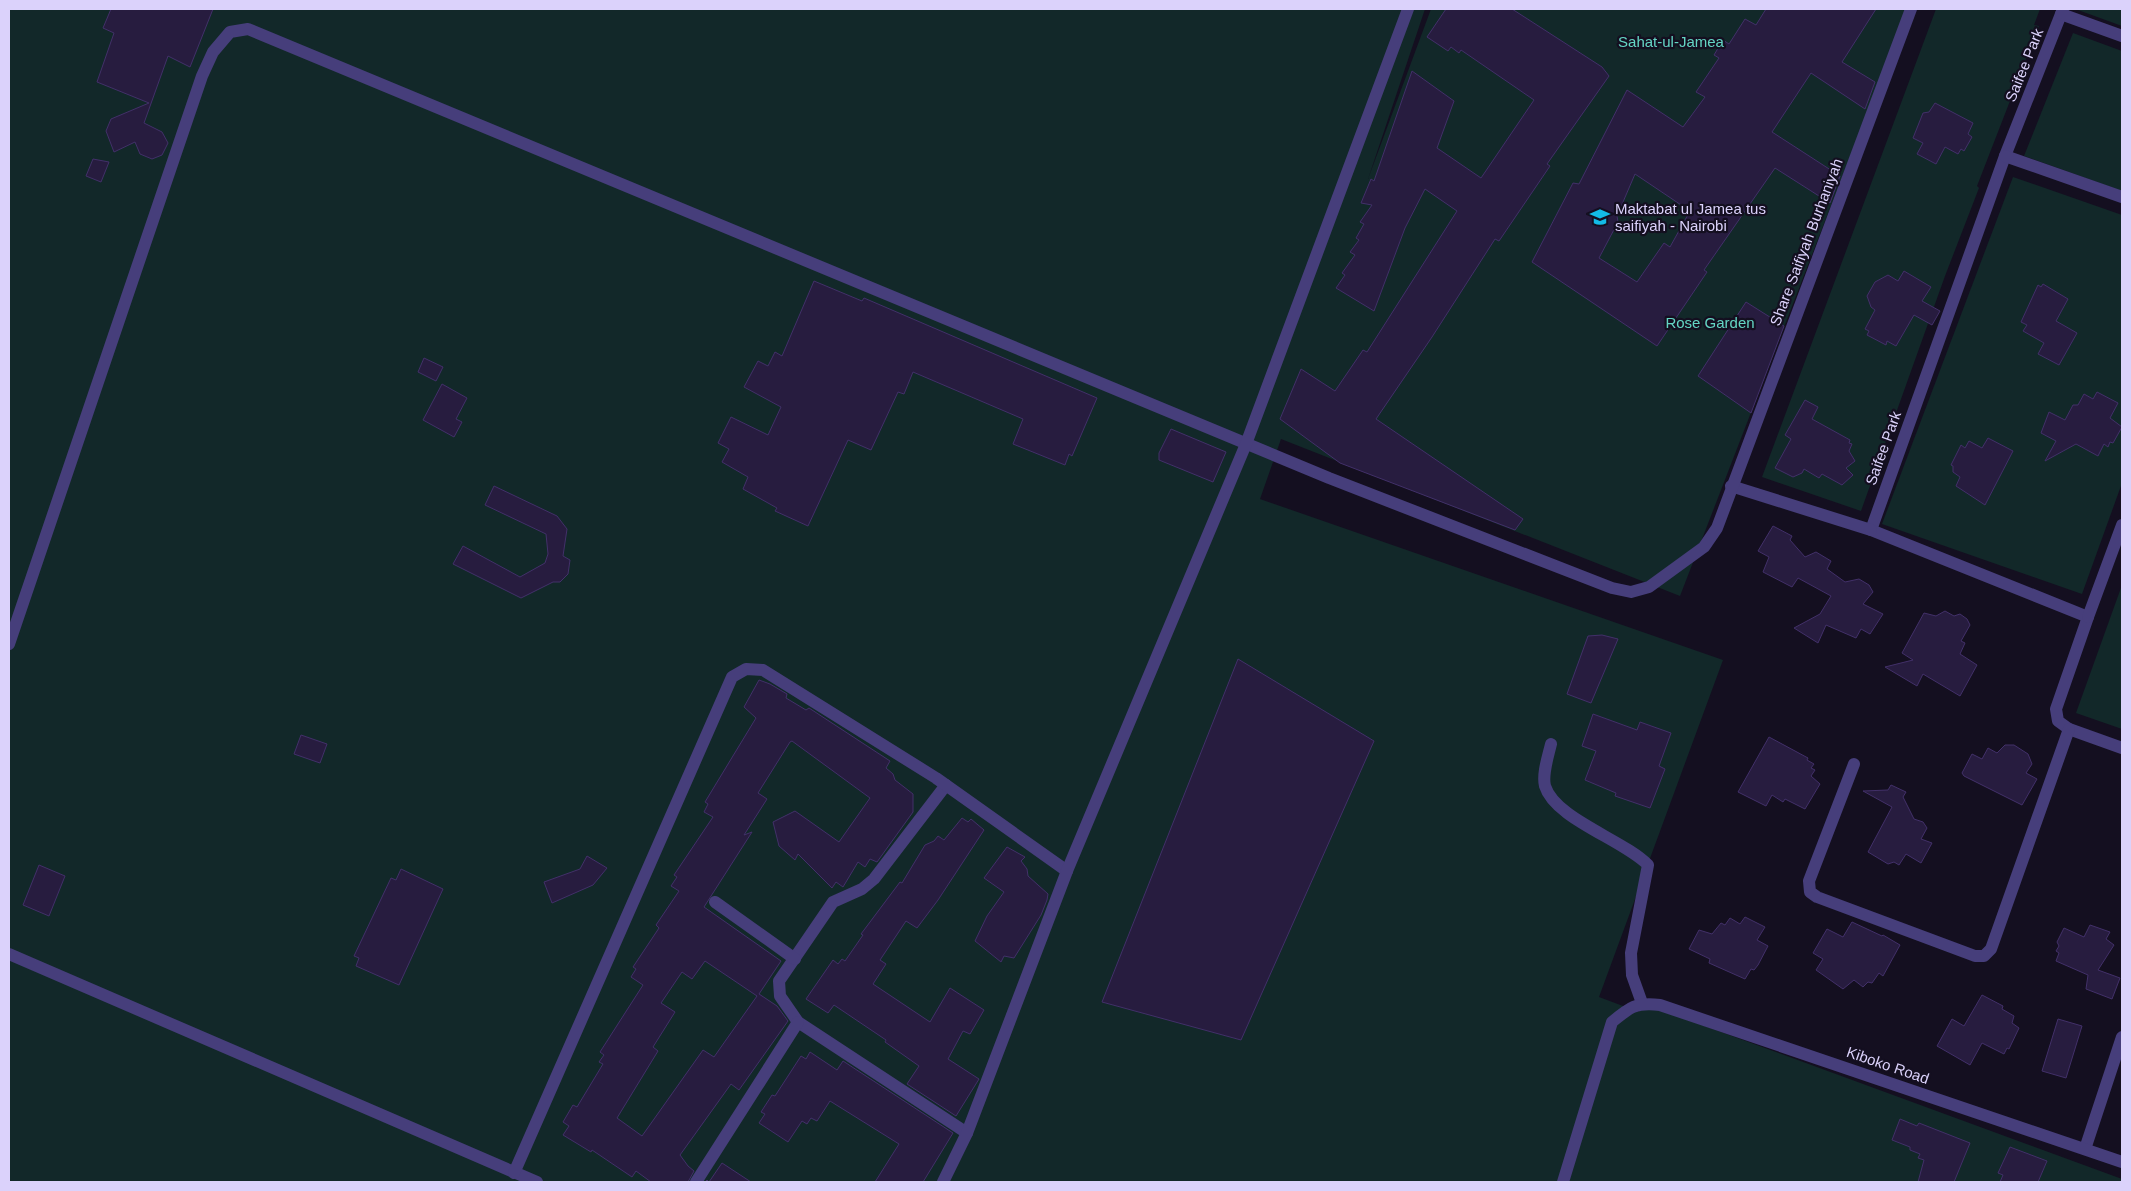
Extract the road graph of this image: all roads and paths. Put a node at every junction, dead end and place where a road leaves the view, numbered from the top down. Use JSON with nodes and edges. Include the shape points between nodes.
{"nodes":[{"id":1,"x":1408,"y":9,"type":"edge"},
{"id":2,"x":1911,"y":9,"type":"edge"},
{"id":3,"x":2062,"y":11,"type":"edge"},
{"id":4,"x":2122,"y":36,"type":"edge"},
{"id":5,"x":2005,"y":156,"type":"junction"},
{"id":6,"x":2122,"y":197,"type":"edge"},
{"id":7,"x":1246,"y":444,"type":"junction"},
{"id":8,"x":1731,"y":486,"type":"junction"},
{"id":9,"x":2122,"y":525,"type":"edge"},
{"id":10,"x":1870,"y":530,"type":"junction"},
{"id":11,"x":2088,"y":617,"type":"junction"},
{"id":12,"x":9,"y":644,"type":"edge"},
{"id":13,"x":2069,"y":729,"type":"junction"},
{"id":14,"x":1551,"y":744,"type":"dead end"},
{"id":15,"x":2122,"y":748,"type":"edge"},
{"id":16,"x":1854,"y":764,"type":"dead end"},
{"id":17,"x":946,"y":785,"type":"junction"},
{"id":18,"x":1066,"y":871,"type":"junction"},
{"id":19,"x":715,"y":902,"type":"dead end"},
{"id":20,"x":9,"y":954,"type":"edge"},
{"id":21,"x":795,"y":959,"type":"junction"},
{"id":22,"x":1642,"y":1003,"type":"junction"},
{"id":23,"x":798,"y":1022,"type":"junction"},
{"id":24,"x":2122,"y":1037,"type":"edge"},
{"id":25,"x":967,"y":1133,"type":"junction"},
{"id":26,"x":2085,"y":1149,"type":"junction"},
{"id":27,"x":2122,"y":1162,"type":"edge"},
{"id":28,"x":514,"y":1173,"type":"junction"},
{"id":29,"x":537,"y":1182,"type":"edge"},
{"id":30,"x":696,"y":1182,"type":"edge"},
{"id":31,"x":943,"y":1182,"type":"edge"},
{"id":32,"x":1563,"y":1182,"type":"edge"}],
"edges":[{"from":1,"to":7,"type":"street"},
{"from":2,"to":8,"type":"street","name":"Share Saifiyah Burhaniyah"},
{"from":3,"to":4,"type":"street","name":"Saifee Park"},
{"from":3,"to":5,"type":"street","name":"Saifee Park"},
{"from":5,"to":6,"type":"street"},
{"from":5,"to":10,"type":"street","name":"Saifee Park"},
{"from":7,"to":8,"type":"street","name":"Share Saifiyah Burhaniyah","via":[[1612,588],[1631,592],[1649,587],[1704,547],[1717,528]]},
{"from":7,"to":12,"type":"street","name":"Share Saifiyah Burhaniyah","via":[[248,29],[230,32],[214,52],[202,76]]},
{"from":7,"to":18,"type":"street"},
{"from":8,"to":10,"type":"street"},
{"from":9,"to":11,"type":"street"},
{"from":10,"to":11,"type":"street"},
{"from":11,"to":13,"type":"street","via":[[2056,709],[2058,720]]},
{"from":13,"to":15,"type":"street"},
{"from":13,"to":16,"type":"street","via":[[1991,949],[1984,956],[1974,956],[1810,892],[1810,881]]},
{"from":14,"to":22,"type":"street","via":[[1545,773],[1546,787],[1556,802],[1574,818],[1636,853],[1648,865],[1632,953],[1632,975]]},
{"from":17,"to":18,"type":"street"},
{"from":17,"to":21,"type":"street","via":[[874,879],[862,889],[833,902]]},
{"from":17,"to":28,"type":"street","via":[[764,670],[746,669],[732,677]]},
{"from":18,"to":25,"type":"street"},
{"from":19,"to":21,"type":"street"},
{"from":20,"to":28,"type":"street"},
{"from":21,"to":23,"type":"street","via":[[779,981],[780,996]]},
{"from":22,"to":26,"type":"street","name":"Kiboko Road","via":[[1660,1005]]},
{"from":22,"to":32,"type":"street","via":[[1612,1022]]},
{"from":23,"to":25,"type":"street"},
{"from":23,"to":30,"type":"street"},
{"from":24,"to":26,"type":"street"},
{"from":25,"to":31,"type":"street"},
{"from":26,"to":27,"type":"street","name":"Kiboko Road"},
{"from":28,"to":29,"type":"street"}]}
